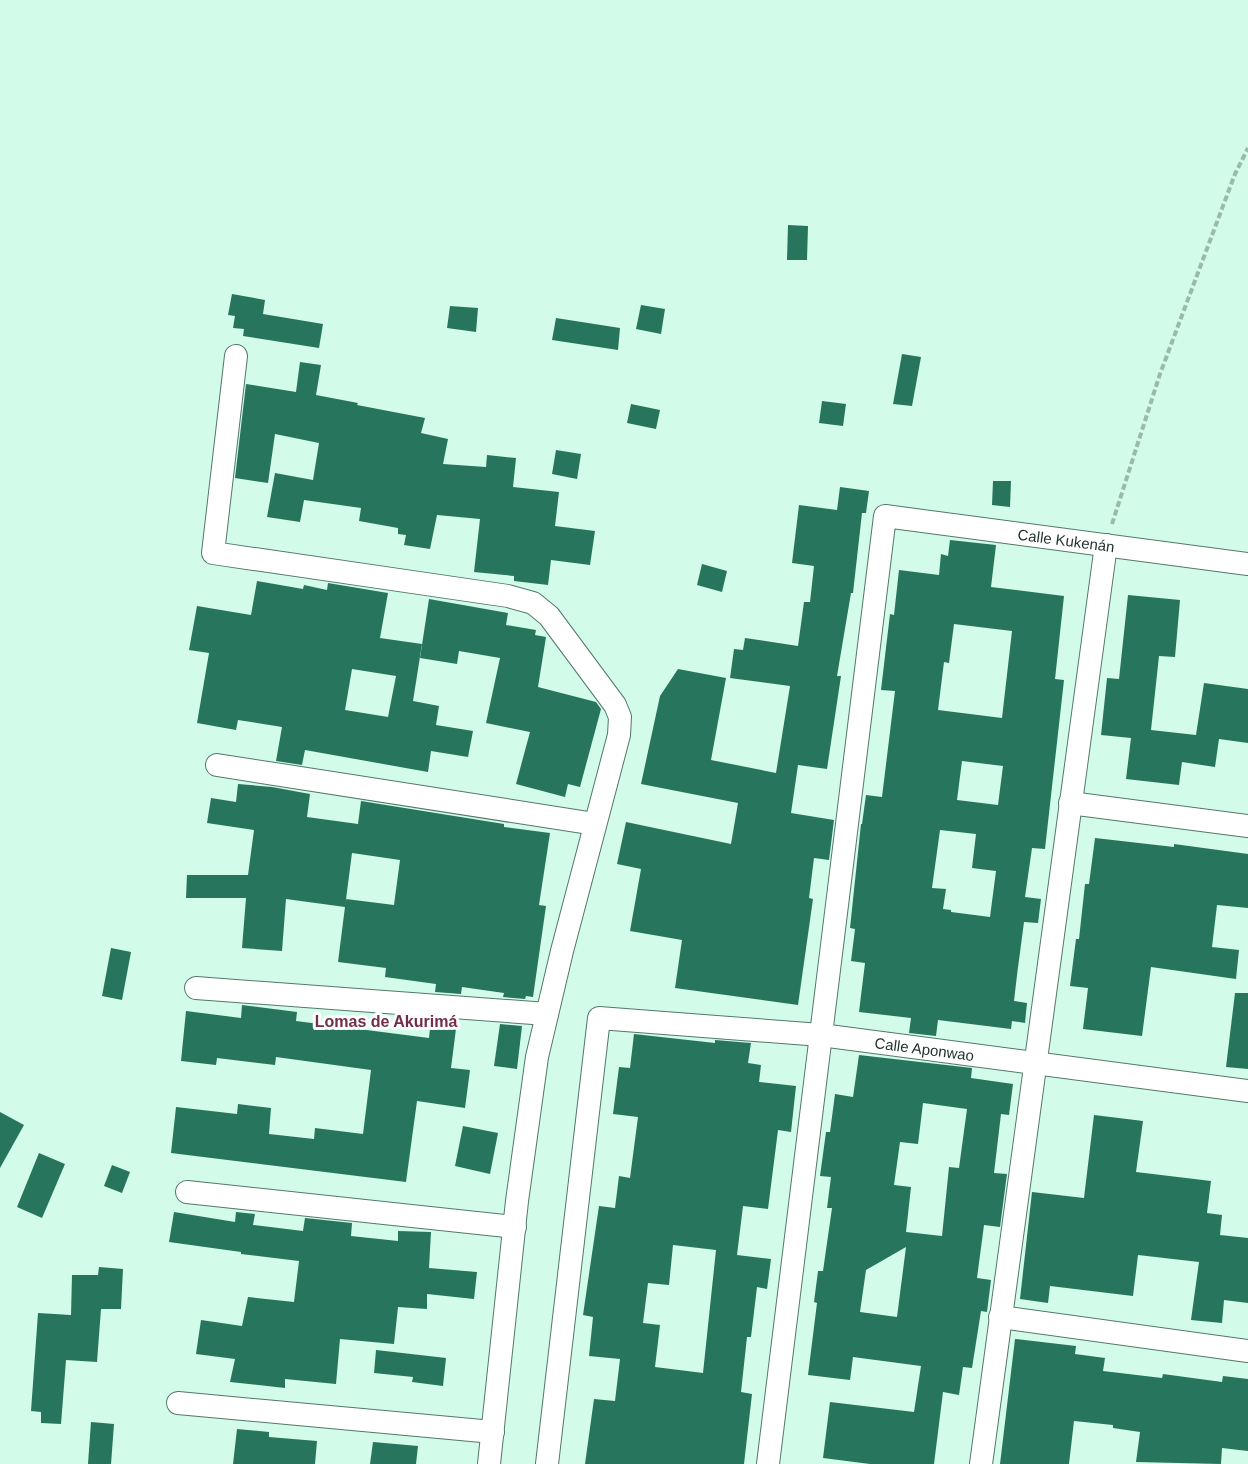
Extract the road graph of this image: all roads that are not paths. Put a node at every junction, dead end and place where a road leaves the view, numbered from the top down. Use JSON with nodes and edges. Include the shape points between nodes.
{"nodes":[{"id":1,"x":236,"y":356,"type":"dead end"},
{"id":2,"x":1106,"y":545,"type":"junction"},
{"id":3,"x":1248,"y":564,"type":"edge"},
{"id":4,"x":218,"y":765,"type":"dead end"},
{"id":5,"x":1070,"y":803,"type":"junction"},
{"id":6,"x":595,"y":824,"type":"junction"},
{"id":7,"x":1248,"y":826,"type":"edge"},
{"id":8,"x":196,"y":988,"type":"dead end"},
{"id":9,"x":547,"y":1014,"type":"junction"},
{"id":10,"x":821,"y":1035,"type":"junction"},
{"id":11,"x":1035,"y":1064,"type":"junction"},
{"id":12,"x":1248,"y":1092,"type":"edge"},
{"id":13,"x":187,"y":1192,"type":"dead end"},
{"id":14,"x":514,"y":1227,"type":"junction"},
{"id":15,"x":1000,"y":1317,"type":"junction"},
{"id":16,"x":1248,"y":1351,"type":"edge"},
{"id":17,"x":178,"y":1403,"type":"dead end"},
{"id":18,"x":493,"y":1432,"type":"junction"},
{"id":19,"x":489,"y":1464,"type":"edge"},
{"id":20,"x":547,"y":1464,"type":"edge"},
{"id":21,"x":768,"y":1464,"type":"edge"},
{"id":22,"x":981,"y":1464,"type":"edge"}],
"edges":[{"from":1,"to":6,"type":"street","via":[[213,553],[508,596],[533,603],[549,616],[620,717],[620,735]]},
{"from":2,"to":3,"type":"street","name":"Calle Kukenán"},
{"from":2,"to":5,"type":"street"},
{"from":2,"to":10,"type":"street","name":"Calle Kukenán","via":[[885,516]]},
{"from":4,"to":6,"type":"street"},
{"from":5,"to":7,"type":"street"},
{"from":5,"to":11,"type":"street"},
{"from":6,"to":9,"type":"street"},
{"from":8,"to":9,"type":"street"},
{"from":9,"to":14,"type":"street","via":[[537,1057]]},
{"from":10,"to":11,"type":"street","name":"Calle Aponwao"},
{"from":10,"to":20,"type":"street","name":"Calle Aponwao","via":[[599,1018]]},
{"from":10,"to":21,"type":"street"},
{"from":11,"to":12,"type":"street","name":"Calle Aponwao"},
{"from":11,"to":15,"type":"street"},
{"from":13,"to":14,"type":"street"},
{"from":14,"to":18,"type":"street"},
{"from":15,"to":16,"type":"street"},
{"from":15,"to":22,"type":"street"},
{"from":17,"to":18,"type":"street"},
{"from":18,"to":19,"type":"street"}]}
